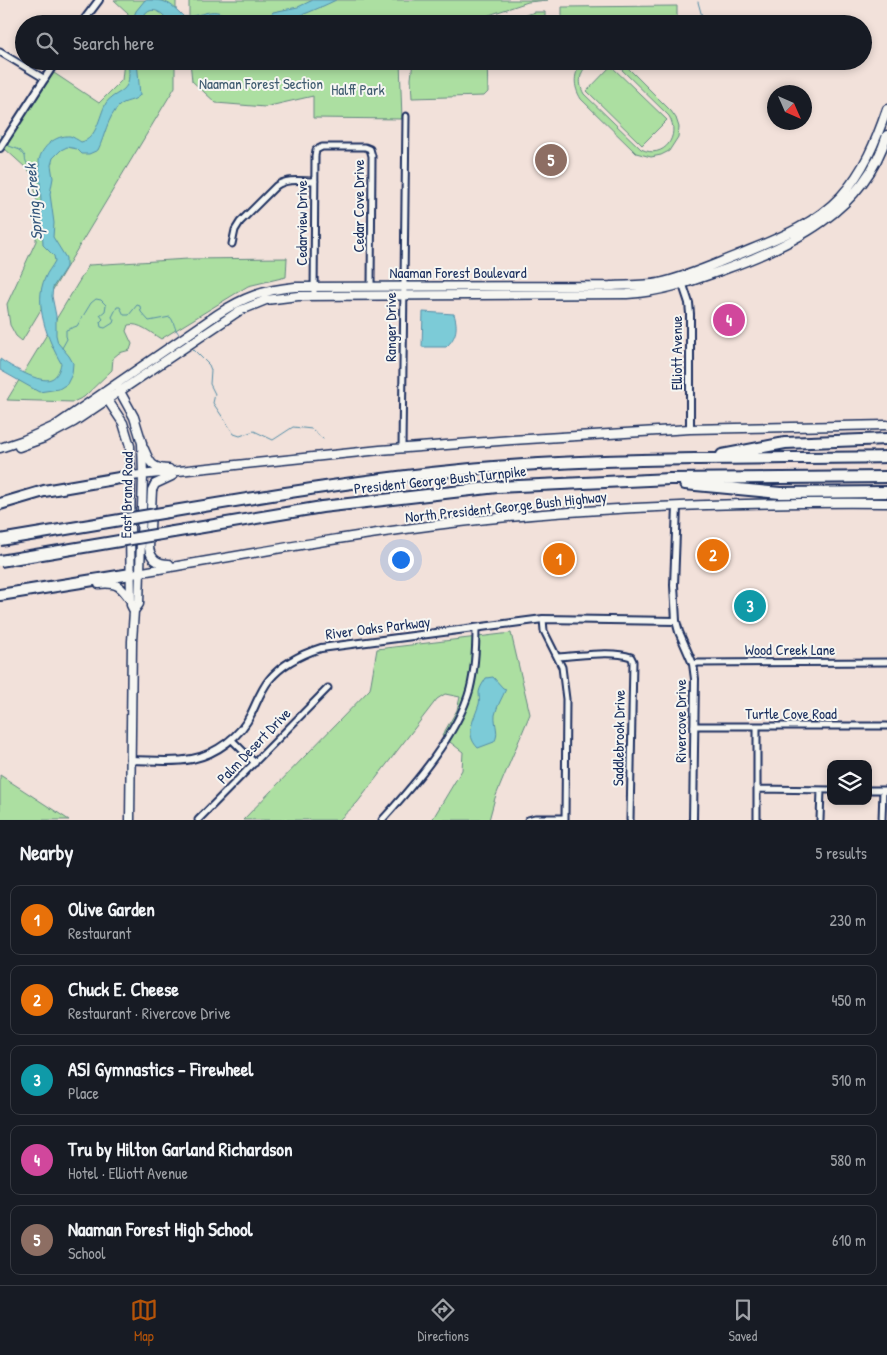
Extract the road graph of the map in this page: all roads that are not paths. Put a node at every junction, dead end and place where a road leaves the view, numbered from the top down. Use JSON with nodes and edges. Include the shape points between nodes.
{"nodes":[{"id":1,"x":99,"y":0,"type":"edge"},
{"id":2,"x":87,"y":15,"type":"edge"},
{"id":3,"x":0,"y":52,"type":"edge"},
{"id":4,"x":15,"y":61,"type":"edge"},
{"id":5,"x":30,"y":70,"type":"edge"},
{"id":6,"x":50,"y":70,"type":"edge"},
{"id":7,"x":45,"y":79,"type":"junction"},
{"id":8,"x":887,"y":109,"type":"edge"},
{"id":9,"x":406,"y":116,"type":"dead end"},
{"id":10,"x":887,"y":135,"type":"edge"},
{"id":11,"x":0,"y":148,"type":"edge"},
{"id":12,"x":316,"y":150,"type":"joint"},
{"id":13,"x":315,"y":181,"type":"junction"},
{"id":14,"x":232,"y":244,"type":"dead end"},
{"id":15,"x":756,"y":247,"type":"junction"},
{"id":16,"x":747,"y":262,"type":"junction"},
{"id":17,"x":682,"y":281,"type":"junction"},
{"id":18,"x":315,"y":287,"type":"junction"},
{"id":19,"x":371,"y":287,"type":"junction"},
{"id":20,"x":404,"y":291,"type":"junction"},
{"id":21,"x":314,"y":296,"type":"junction"},
{"id":22,"x":234,"y":304,"type":"junction"},
{"id":23,"x":238,"y":312,"type":"junction"},
{"id":24,"x":207,"y":327,"type":"junction"},
{"id":25,"x":168,"y":353,"type":"junction"},
{"id":26,"x":115,"y":384,"type":"junction"},
{"id":27,"x":121,"y":392,"type":"junction"},
{"id":28,"x":102,"y":393,"type":"junction"},
{"id":29,"x":108,"y":400,"type":"junction"},
{"id":30,"x":887,"y":425,"type":"edge"},
{"id":31,"x":690,"y":429,"type":"junction"},
{"id":32,"x":887,"y":438,"type":"edge"},
{"id":33,"x":142,"y":443,"type":"junction"},
{"id":34,"x":0,"y":448,"type":"edge"},
{"id":35,"x":402,"y":448,"type":"junction"},
{"id":36,"x":887,"y":457,"type":"edge"},
{"id":37,"x":703,"y":459,"type":"junction"},
{"id":38,"x":205,"y":467,"type":"junction"},
{"id":39,"x":132,"y":476,"type":"junction"},
{"id":40,"x":143,"y":476,"type":"junction"},
{"id":41,"x":887,"y":477,"type":"edge"},
{"id":42,"x":670,"y":479,"type":"junction"},
{"id":43,"x":887,"y":492,"type":"edge"},
{"id":44,"x":887,"y":503,"type":"edge"},
{"id":45,"x":0,"y":504,"type":"edge"},
{"id":46,"x":677,"y":506,"type":"junction"},
{"id":47,"x":0,"y":540,"type":"edge"},
{"id":48,"x":0,"y":561,"type":"edge"},
{"id":49,"x":185,"y":564,"type":"junction"},
{"id":50,"x":135,"y":573,"type":"junction"},
{"id":51,"x":87,"y":582,"type":"junction"},
{"id":52,"x":5,"y":594,"type":"edge"},
{"id":53,"x":131,"y":601,"type":"junction"},
{"id":54,"x":134,"y":611,"type":"junction"},
{"id":55,"x":543,"y":619,"type":"junction"},
{"id":56,"x":676,"y":620,"type":"junction"},
{"id":57,"x":476,"y":628,"type":"junction"},
{"id":58,"x":558,"y":657,"type":"junction"},
{"id":59,"x":887,"y":662,"type":"edge"},
{"id":60,"x":693,"y":664,"type":"junction"},
{"id":61,"x":328,"y":688,"type":"dead end"},
{"id":62,"x":694,"y":726,"type":"junction"},
{"id":63,"x":887,"y":726,"type":"edge"},
{"id":64,"x":756,"y":727,"type":"junction"},
{"id":65,"x":232,"y":739,"type":"junction"},
{"id":66,"x":130,"y":760,"type":"junction"},
{"id":67,"x":255,"y":763,"type":"junction"},
{"id":68,"x":758,"y":789,"type":"junction"},
{"id":69,"x":821,"y":790,"type":"junction"},
{"id":70,"x":827,"y":790,"type":"edge"},
{"id":71,"x":872,"y":790,"type":"edge"},
{"id":72,"x":885,"y":790,"type":"edge"},
{"id":73,"x":565,"y":819,"type":"edge"},
{"id":74,"x":130,"y":820,"type":"edge"},
{"id":75,"x":198,"y":820,"type":"edge"},
{"id":76,"x":382,"y":820,"type":"edge"},
{"id":77,"x":528,"y":820,"type":"edge"},
{"id":78,"x":630,"y":820,"type":"edge"},
{"id":79,"x":693,"y":820,"type":"edge"},
{"id":80,"x":757,"y":820,"type":"edge"},
{"id":81,"x":820,"y":820,"type":"edge"},
{"id":82,"x":882,"y":820,"type":"edge"}],
"edges":[{"from":1,"to":2,"type":"street"},
{"from":3,"to":4,"type":"street"},
{"from":5,"to":7,"type":"street"},
{"from":6,"to":7,"type":"street"},
{"from":7,"to":11,"type":"street"},
{"from":8,"to":15,"type":"main road","name":"Naaman Forest Boulevard","via":[[865,164],[841,196],[809,223]]},
{"from":9,"to":20,"type":"street","name":"Ranger Drive"},
{"from":10,"to":16,"type":"main road","name":"Naaman Forest Boulevard","via":[[865,180],[837,212],[798,239]]},
{"from":12,"to":13,"type":"street","name":"Cedarview Drive"},
{"from":12,"to":19,"type":"street","name":"Cedar Cove Drive","via":[[322,147],[370,149]]},
{"from":13,"to":14,"type":"street","via":[[287,181],[276,186],[240,222]]},
{"from":13,"to":18,"type":"street","name":"Cedarview Drive"},
{"from":15,"to":16,"type":"main road"},
{"from":15,"to":17,"type":"main road","name":"Naaman Forest Boulevard"},
{"from":16,"to":17,"type":"main road","name":"Naaman Forest Boulevard"},
{"from":17,"to":20,"type":"main road","name":"Naaman Forest Boulevard","via":[[644,293],[608,290]]},
{"from":17,"to":31,"type":"street","name":"Elliott Avenue","via":[[690,314]]},
{"from":18,"to":19,"type":"main road","name":"Naaman Forest Boulevard"},
{"from":18,"to":21,"type":"street","name":"Cedarview Drive"},
{"from":18,"to":22,"type":"main road","name":"Naaman Forest Boulevard","via":[[262,291]]},
{"from":19,"to":20,"type":"main road","name":"Naaman Forest Boulevard"},
{"from":20,"to":21,"type":"main road","name":"Naaman Forest Boulevard"},
{"from":20,"to":35,"type":"street","name":"Ranger Drive"},
{"from":21,"to":23,"type":"main road","name":"Naaman Forest Boulevard","via":[[273,298]]},
{"from":22,"to":23,"type":"main road"},
{"from":22,"to":24,"type":"main road","name":"Naaman Forest Boulevard"},
{"from":23,"to":24,"type":"main road","name":"Naaman Forest Boulevard"},
{"from":24,"to":25,"type":"main road","name":"Naaman Forest Boulevard"},
{"from":25,"to":26,"type":"main road","name":"Naaman Forest Boulevard"},
{"from":25,"to":27,"type":"main road","name":"Naaman Forest Boulevard"},
{"from":26,"to":27,"type":"main road","name":"East Brand Road"},
{"from":26,"to":28,"type":"main road","name":"Naaman Forest Boulevard"},
{"from":27,"to":29,"type":"main road","name":"Naaman Forest Boulevard"},
{"from":27,"to":33,"type":"main road","name":"East Brand Road","via":[[134,417]]},
{"from":28,"to":29,"type":"main road","name":"East Brand Road"},
{"from":28,"to":34,"type":"main road","name":"Naaman Forest Boulevard","via":[[46,431]]},
{"from":29,"to":34,"type":"main road","name":"Naaman Forest Boulevard","via":[[44,438],[16,448]]},
{"from":29,"to":39,"type":"main road","name":"East Brand Road","via":[[123,423]]},
{"from":30,"to":31,"type":"main road"},
{"from":31,"to":35,"type":"main road"},
{"from":32,"to":37,"type":"highway","via":[[786,443]]},
{"from":33,"to":38,"type":"main road","via":[[151,463],[160,469]]},
{"from":33,"to":40,"type":"main road","name":"East Brand Road"},
{"from":35,"to":38,"type":"main road"},
{"from":36,"to":37,"type":"highway","name":"President George Bush Turnpike"},
{"from":37,"to":47,"type":"highway","name":"President George Bush Turnpike","bridge":true,"via":[[560,463],[442,472],[341,484]]},
{"from":38,"to":40,"type":"main road"},
{"from":38,"to":49,"type":"main road","via":[[161,480],[152,490],[150,555],[161,564]]},
{"from":39,"to":40,"type":"main road"},
{"from":39,"to":45,"type":"highway","via":[[44,491]]},
{"from":39,"to":50,"type":"main road","name":"East Brand Road","via":[[130,528]]},
{"from":40,"to":50,"type":"main road","name":"East Brand Road"},
{"from":41,"to":42,"type":"highway","name":"President George Bush Turnpike"},
{"from":42,"to":43,"type":"highway","via":[[686,484],[774,492]]},
{"from":42,"to":48,"type":"highway","name":"President George Bush Turnpike","bridge":true,"via":[[497,487],[322,507]]},
{"from":44,"to":46,"type":"main road","name":"North President George Bush Highway"},
{"from":46,"to":49,"type":"main road","name":"North President George Bush Highway","via":[[451,523]]},
{"from":46,"to":56,"type":"street","name":"Rivercove Drive"},
{"from":49,"to":50,"type":"main road","name":"North President George Bush Highway"},
{"from":50,"to":51,"type":"highway"},
{"from":50,"to":53,"type":"main road","name":"East Brand Road"},
{"from":50,"to":54,"type":"main road","name":"East Brand Road","via":[[139,604]]},
{"from":51,"to":52,"type":"highway"},
{"from":51,"to":53,"type":"main road","via":[[117,584]]},
{"from":53,"to":54,"type":"main road","name":"East Brand Road"},
{"from":54,"to":66,"type":"main road","name":"East Brand Road"},
{"from":55,"to":56,"type":"street","name":"River Oaks Parkway"},
{"from":55,"to":57,"type":"street","name":"River Oaks Parkway"},
{"from":55,"to":58,"type":"street","via":[[544,631]]},
{"from":56,"to":60,"type":"street","name":"Rivercove Drive"},
{"from":57,"to":65,"type":"street","name":"River Oaks Parkway","via":[[309,652],[270,678],[251,715]]},
{"from":57,"to":76,"type":"street","via":[[474,669],[463,710],[414,783]]},
{"from":58,"to":73,"type":"street","via":[[566,699]]},
{"from":58,"to":78,"type":"street","name":"Saddlebrook Drive","via":[[626,655],[633,661]]},
{"from":59,"to":60,"type":"street","name":"Wood Creek Lane"},
{"from":60,"to":62,"type":"street","name":"Rivercove Drive"},
{"from":61,"to":67,"type":"street","name":"Palm Desert Drive"},
{"from":62,"to":64,"type":"street","name":"Turtle Cove Road"},
{"from":62,"to":79,"type":"street","name":"Rivercove Drive"},
{"from":63,"to":64,"type":"street","name":"Turtle Cove Road"},
{"from":64,"to":68,"type":"street"},
{"from":65,"to":66,"type":"street","name":"River Oaks Parkway","via":[[192,759]]},
{"from":65,"to":67,"type":"street"},
{"from":66,"to":74,"type":"main road","name":"East Brand Road"},
{"from":67,"to":75,"type":"street","name":"Palm Desert Drive"},
{"from":68,"to":69,"type":"street"},
{"from":68,"to":80,"type":"street"},
{"from":69,"to":70,"type":"street"},
{"from":69,"to":81,"type":"street"},
{"from":71,"to":72,"type":"street"},
{"from":72,"to":82,"type":"street"},
{"from":73,"to":77,"type":"street"}]}
